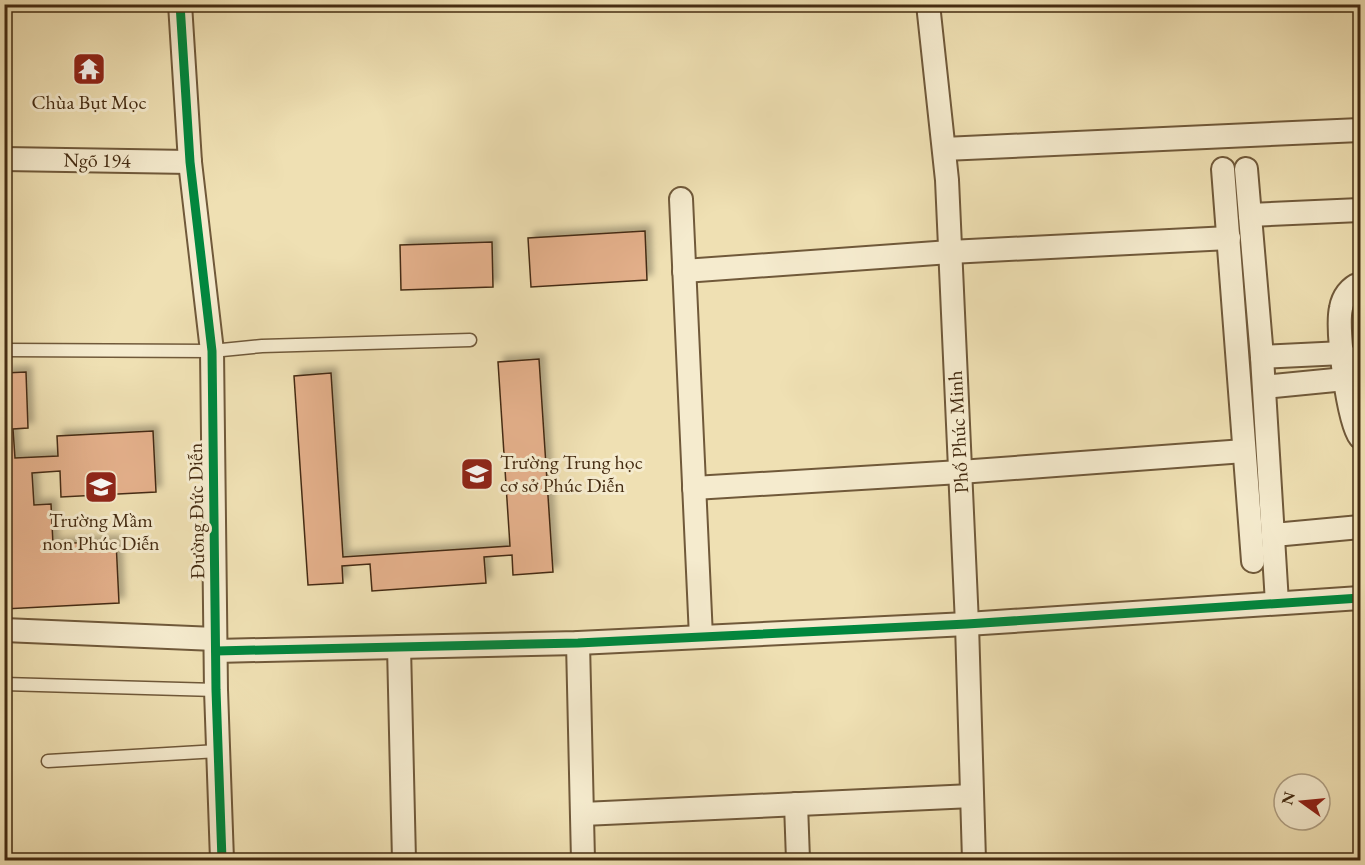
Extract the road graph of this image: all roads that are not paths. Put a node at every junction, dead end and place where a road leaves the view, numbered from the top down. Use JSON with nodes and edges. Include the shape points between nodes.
{"nodes":[{"id":1,"x":180,"y":4,"type":"edge"},
{"id":2,"x":928,"y":4,"type":"edge"},
{"id":3,"x":1360,"y":130,"type":"edge"},
{"id":4,"x":944,"y":149,"type":"junction"},
{"id":5,"x":4,"y":159,"type":"edge"},
{"id":6,"x":190,"y":162,"type":"junction"},
{"id":7,"x":1223,"y":169,"type":"dead end"},
{"id":8,"x":1246,"y":169,"type":"dead end"},
{"id":9,"x":681,"y":199,"type":"dead end"},
{"id":10,"x":1360,"y":210,"type":"edge"},
{"id":11,"x":1250,"y":216,"type":"junction"},
{"id":12,"x":1229,"y":238,"type":"junction"},
{"id":13,"x":950,"y":252,"type":"junction"},
{"id":14,"x":684,"y":271,"type":"junction"},
{"id":15,"x":1360,"y":284,"type":"edge"},
{"id":16,"x":470,"y":340,"type":"dead end"},
{"id":17,"x":4,"y":350,"type":"edge"},
{"id":18,"x":212,"y":351,"type":"junction"},
{"id":19,"x":1343,"y":353,"type":"junction"},
{"id":20,"x":1262,"y":357,"type":"junction"},
{"id":21,"x":1346,"y":379,"type":"junction"},
{"id":22,"x":1264,"y":387,"type":"junction"},
{"id":23,"x":1360,"y":437,"type":"edge"},
{"id":24,"x":1244,"y":452,"type":"junction"},
{"id":25,"x":960,"y":472,"type":"junction"},
{"id":26,"x":694,"y":488,"type":"junction"},
{"id":27,"x":1360,"y":527,"type":"edge"},
{"id":28,"x":1274,"y":535,"type":"junction"},
{"id":29,"x":1253,"y":561,"type":"dead end"},
{"id":30,"x":1360,"y":598,"type":"edge"},
{"id":31,"x":1277,"y":603,"type":"junction"},
{"id":32,"x":967,"y":624,"type":"junction"},
{"id":33,"x":4,"y":630,"type":"edge"},
{"id":34,"x":700,"y":637,"type":"junction"},
{"id":35,"x":578,"y":643,"type":"junction"},
{"id":36,"x":215,"y":645,"type":"junction"},
{"id":37,"x":399,"y":647,"type":"junction"},
{"id":38,"x":4,"y":684,"type":"edge"},
{"id":39,"x":216,"y":690,"type":"junction"},
{"id":40,"x":218,"y":751,"type":"junction"},
{"id":41,"x":48,"y":761,"type":"dead end"},
{"id":42,"x":972,"y":796,"type":"junction"},
{"id":43,"x":796,"y":804,"type":"junction"},
{"id":44,"x":583,"y":814,"type":"junction"},
{"id":45,"x":222,"y":861,"type":"edge"},
{"id":46,"x":404,"y":861,"type":"edge"},
{"id":47,"x":583,"y":861,"type":"edge"},
{"id":48,"x":798,"y":861,"type":"edge"},
{"id":49,"x":974,"y":861,"type":"edge"}],
"edges":[{"from":1,"to":6,"type":"street","name":"Đường Đức Diễn"},
{"from":2,"to":4,"type":"street","name":"Phố Phúc Minh"},
{"from":3,"to":4,"type":"street"},
{"from":4,"to":13,"type":"street","name":"Phố Phúc Minh"},
{"from":5,"to":6,"type":"street","name":"Ngõ 194"},
{"from":6,"to":18,"type":"street","name":"Đường Đức Diễn"},
{"from":7,"to":12,"type":"street"},
{"from":8,"to":11,"type":"street"},
{"from":9,"to":14,"type":"street"},
{"from":10,"to":11,"type":"street"},
{"from":11,"to":20,"type":"street"},
{"from":12,"to":13,"type":"street"},
{"from":12,"to":24,"type":"street"},
{"from":13,"to":14,"type":"street"},
{"from":13,"to":25,"type":"street","name":"Phố Phúc Minh"},
{"from":14,"to":26,"type":"street"},
{"from":15,"to":19,"type":"street","via":[[1344,296],[1340,310]]},
{"from":16,"to":18,"type":"lane"},
{"from":17,"to":18,"type":"lane"},
{"from":18,"to":36,"type":"street","name":"Đường Đức Diễn"},
{"from":19,"to":20,"type":"street"},
{"from":19,"to":21,"type":"street"},
{"from":20,"to":22,"type":"street"},
{"from":21,"to":22,"type":"street"},
{"from":21,"to":23,"type":"street","via":[[1354,427]]},
{"from":22,"to":28,"type":"street"},
{"from":24,"to":25,"type":"street"},
{"from":24,"to":29,"type":"street"},
{"from":25,"to":26,"type":"street"},
{"from":25,"to":32,"type":"street","name":"Phố Phúc Minh"},
{"from":26,"to":34,"type":"street"},
{"from":27,"to":28,"type":"street"},
{"from":28,"to":31,"type":"street"},
{"from":30,"to":31,"type":"street"},
{"from":31,"to":32,"type":"street"},
{"from":32,"to":34,"type":"street"},
{"from":32,"to":42,"type":"street","name":"Phố Phúc Minh"},
{"from":33,"to":36,"type":"street"},
{"from":34,"to":35,"type":"street"},
{"from":35,"to":37,"type":"street"},
{"from":35,"to":44,"type":"street"},
{"from":36,"to":37,"type":"street"},
{"from":36,"to":39,"type":"street","name":"Đường Đức Diễn"},
{"from":37,"to":46,"type":"street"},
{"from":38,"to":39,"type":"lane"},
{"from":39,"to":40,"type":"street","name":"Đường Đức Diễn"},
{"from":40,"to":41,"type":"lane"},
{"from":40,"to":45,"type":"street","name":"Đường Đức Diễn"},
{"from":42,"to":43,"type":"street"},
{"from":42,"to":49,"type":"street","name":"Phố Phúc Minh"},
{"from":43,"to":44,"type":"street"},
{"from":43,"to":48,"type":"street"},
{"from":44,"to":47,"type":"street"}]}
